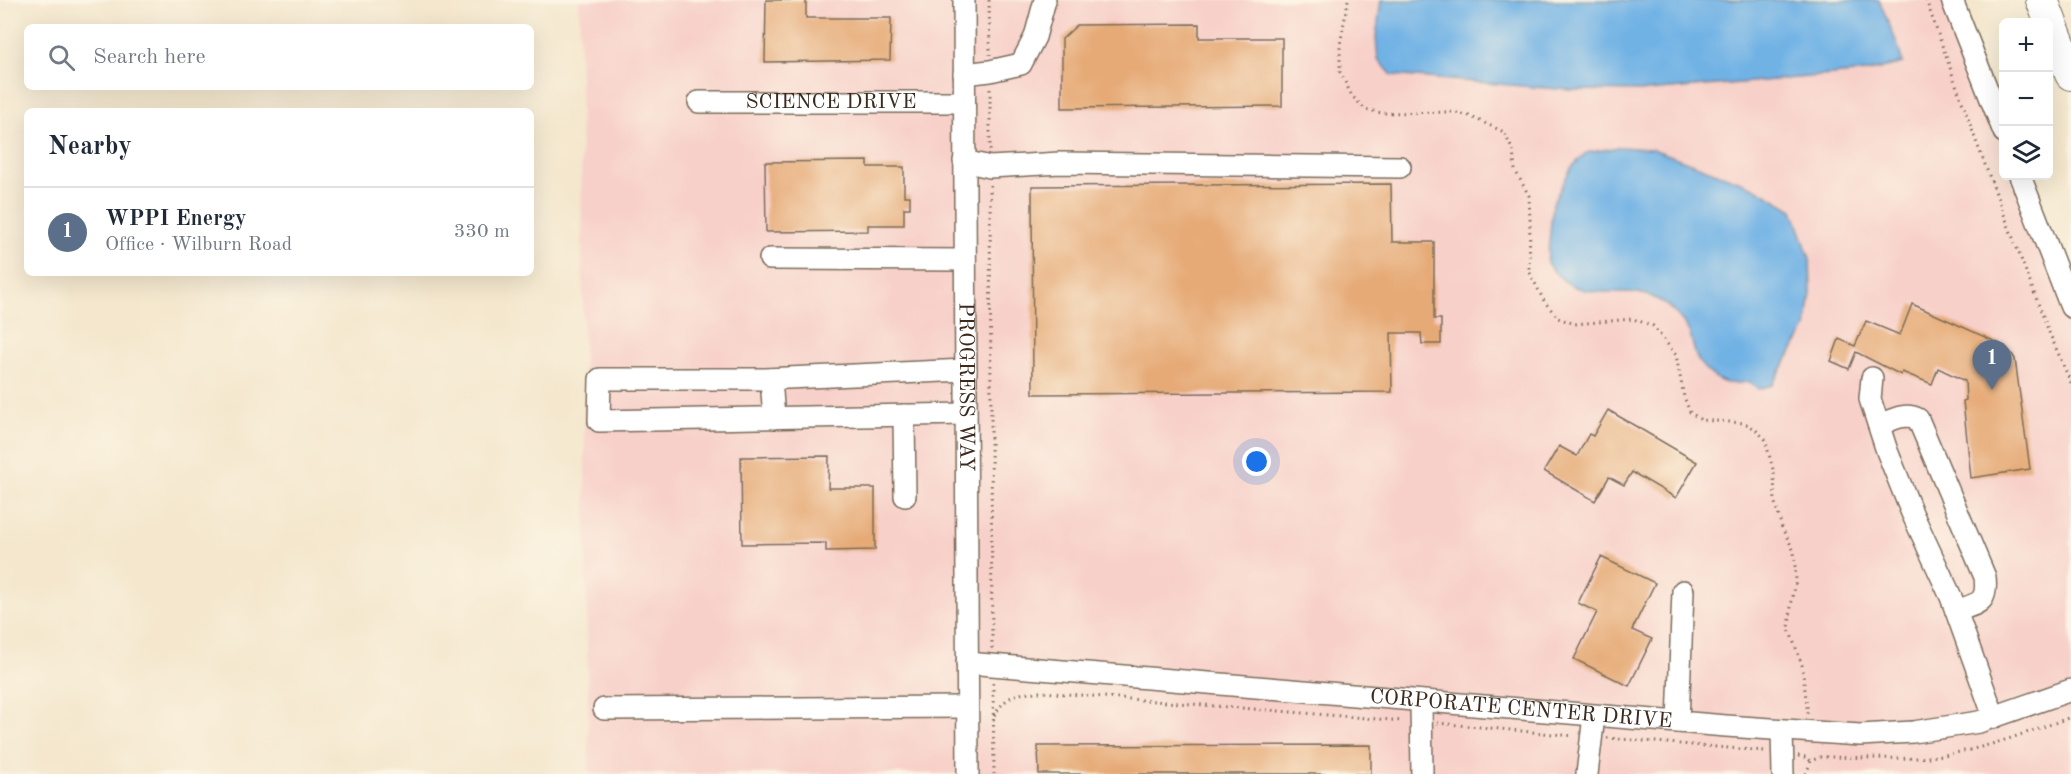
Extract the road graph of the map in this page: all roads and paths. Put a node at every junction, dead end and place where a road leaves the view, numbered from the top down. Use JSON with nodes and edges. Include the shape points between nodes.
{"nodes":[{"id":1,"x":964,"y":0,"type":"edge"},
{"id":2,"x":989,"y":0,"type":"edge"},
{"id":3,"x":1045,"y":0,"type":"edge"},
{"id":4,"x":1348,"y":0,"type":"edge"},
{"id":5,"x":1926,"y":0,"type":"edge"},
{"id":6,"x":1952,"y":0,"type":"edge"},
{"id":7,"x":2042,"y":0,"type":"edge"},
{"id":8,"x":990,"y":71,"type":"junction"},
{"id":9,"x":964,"y":74,"type":"junction"},
{"id":10,"x":2071,"y":74,"type":"edge"},
{"id":11,"x":699,"y":102,"type":"dead end"},
{"id":12,"x":964,"y":102,"type":"junction"},
{"id":13,"x":2002,"y":126,"type":"edge"},
{"id":14,"x":964,"y":161,"type":"junction"},
{"id":15,"x":1400,"y":166,"type":"dead end"},
{"id":16,"x":990,"y":167,"type":"junction"},
{"id":17,"x":2022,"y":180,"type":"edge"},
{"id":18,"x":770,"y":259,"type":"dead end"},
{"id":19,"x":965,"y":260,"type":"junction"},
{"id":20,"x":2071,"y":308,"type":"edge"},
{"id":21,"x":966,"y":370,"type":"junction"},
{"id":22,"x":771,"y":378,"type":"junction"},
{"id":23,"x":1872,"y":378,"type":"dead end"},
{"id":24,"x":2071,"y":383,"type":"edge"},
{"id":25,"x":966,"y":414,"type":"junction"},
{"id":26,"x":904,"y":415,"type":"junction"},
{"id":27,"x":774,"y":418,"type":"junction"},
{"id":28,"x":1879,"y":425,"type":"junction"},
{"id":29,"x":905,"y":496,"type":"dead end"},
{"id":30,"x":1683,"y":591,"type":"dead end"},
{"id":31,"x":1956,"y":611,"type":"junction"},
{"id":32,"x":967,"y":663,"type":"junction"},
{"id":33,"x":992,"y":666,"type":"junction"},
{"id":34,"x":2071,"y":690,"type":"edge"},
{"id":35,"x":1421,"y":701,"type":"junction"},
{"id":36,"x":967,"y":707,"type":"junction"},
{"id":37,"x":604,"y":709,"type":"dead end"},
{"id":38,"x":1594,"y":716,"type":"junction"},
{"id":39,"x":1994,"y":717,"type":"junction"},
{"id":40,"x":1678,"y":723,"type":"junction"},
{"id":41,"x":1782,"y":730,"type":"junction"},
{"id":42,"x":1807,"y":732,"type":"junction"},
{"id":43,"x":1806,"y":757,"type":"dead end"},
{"id":44,"x":1811,"y":761,"type":"dead end"},
{"id":45,"x":968,"y":774,"type":"edge"},
{"id":46,"x":994,"y":774,"type":"edge"},
{"id":47,"x":1422,"y":774,"type":"edge"},
{"id":48,"x":1587,"y":774,"type":"edge"},
{"id":49,"x":1783,"y":774,"type":"edge"},
{"id":50,"x":1806,"y":774,"type":"edge"}],
"edges":[{"from":1,"to":9,"type":"street","name":"PROGRESS WAY"},
{"from":2,"to":8,"type":"path"},
{"from":3,"to":8,"type":"street","via":[[1035,37],[1021,64]]},
{"from":4,"to":42,"type":"path","via":[[1340,72],[1352,96],[1365,109],[1381,113],[1453,112],[1504,132],[1513,151],[1515,170],[1529,196],[1529,270],[1544,301],[1558,318],[1575,324],[1633,319],[1653,326],[1676,355],[1690,412],[1701,420],[1744,423],[1765,439],[1774,472],[1775,503],[1794,551],[1796,580],[1789,629],[1802,665]]},
{"from":5,"to":24,"type":"path","via":[[1976,141]]},
{"from":6,"to":13,"type":"street"},
{"from":7,"to":10,"type":"highway"},
{"from":8,"to":9,"type":"street"},
{"from":8,"to":16,"type":"path"},
{"from":9,"to":12,"type":"street","name":"PROGRESS WAY"},
{"from":11,"to":12,"type":"street","name":"SCIENCE DRIVE"},
{"from":12,"to":14,"type":"street","name":"PROGRESS WAY"},
{"from":14,"to":16,"type":"street"},
{"from":14,"to":19,"type":"street","name":"PROGRESS WAY"},
{"from":15,"to":16,"type":"street"},
{"from":16,"to":33,"type":"path"},
{"from":17,"to":20,"type":"street"},
{"from":18,"to":19,"type":"street"},
{"from":19,"to":21,"type":"street","name":"PROGRESS WAY"},
{"from":21,"to":22,"type":"street"},
{"from":21,"to":25,"type":"street","name":"PROGRESS WAY"},
{"from":22,"to":27,"type":"street"},
{"from":22,"to":27,"type":"street","via":[[600,378],[599,421]]},
{"from":23,"to":28,"type":"street","via":[[1870,399]]},
{"from":25,"to":26,"type":"street"},
{"from":25,"to":32,"type":"street","name":"PROGRESS WAY"},
{"from":26,"to":27,"type":"street"},
{"from":26,"to":29,"type":"street"},
{"from":28,"to":31,"type":"street","via":[[1912,513]]},
{"from":28,"to":31,"type":"street","via":[[1898,417],[1911,415],[1918,419],[1985,578],[1981,602]]},
{"from":30,"to":40,"type":"street"},
{"from":31,"to":39,"type":"street"},
{"from":32,"to":33,"type":"street","name":"CORPORATE CENTER DRIVE"},
{"from":32,"to":36,"type":"street","name":"PROGRESS WAY"},
{"from":33,"to":35,"type":"street","name":"CORPORATE CENTER DRIVE"},
{"from":33,"to":46,"type":"path"},
{"from":34,"to":39,"type":"street","name":"CORPORATE CENTER DRIVE"},
{"from":35,"to":38,"type":"street","name":"CORPORATE CENTER DRIVE"},
{"from":35,"to":47,"type":"street"},
{"from":36,"to":37,"type":"street"},
{"from":36,"to":45,"type":"street","name":"PROGRESS WAY"},
{"from":38,"to":40,"type":"street","name":"CORPORATE CENTER DRIVE"},
{"from":38,"to":48,"type":"street"},
{"from":39,"to":42,"type":"street","name":"CORPORATE CENTER DRIVE","via":[[1913,732]]},
{"from":40,"to":41,"type":"street","name":"CORPORATE CENTER DRIVE"},
{"from":41,"to":42,"type":"street","name":"CORPORATE CENTER DRIVE"},
{"from":41,"to":49,"type":"street"},
{"from":42,"to":43,"type":"path"},
{"from":44,"to":50,"type":"path"}]}
